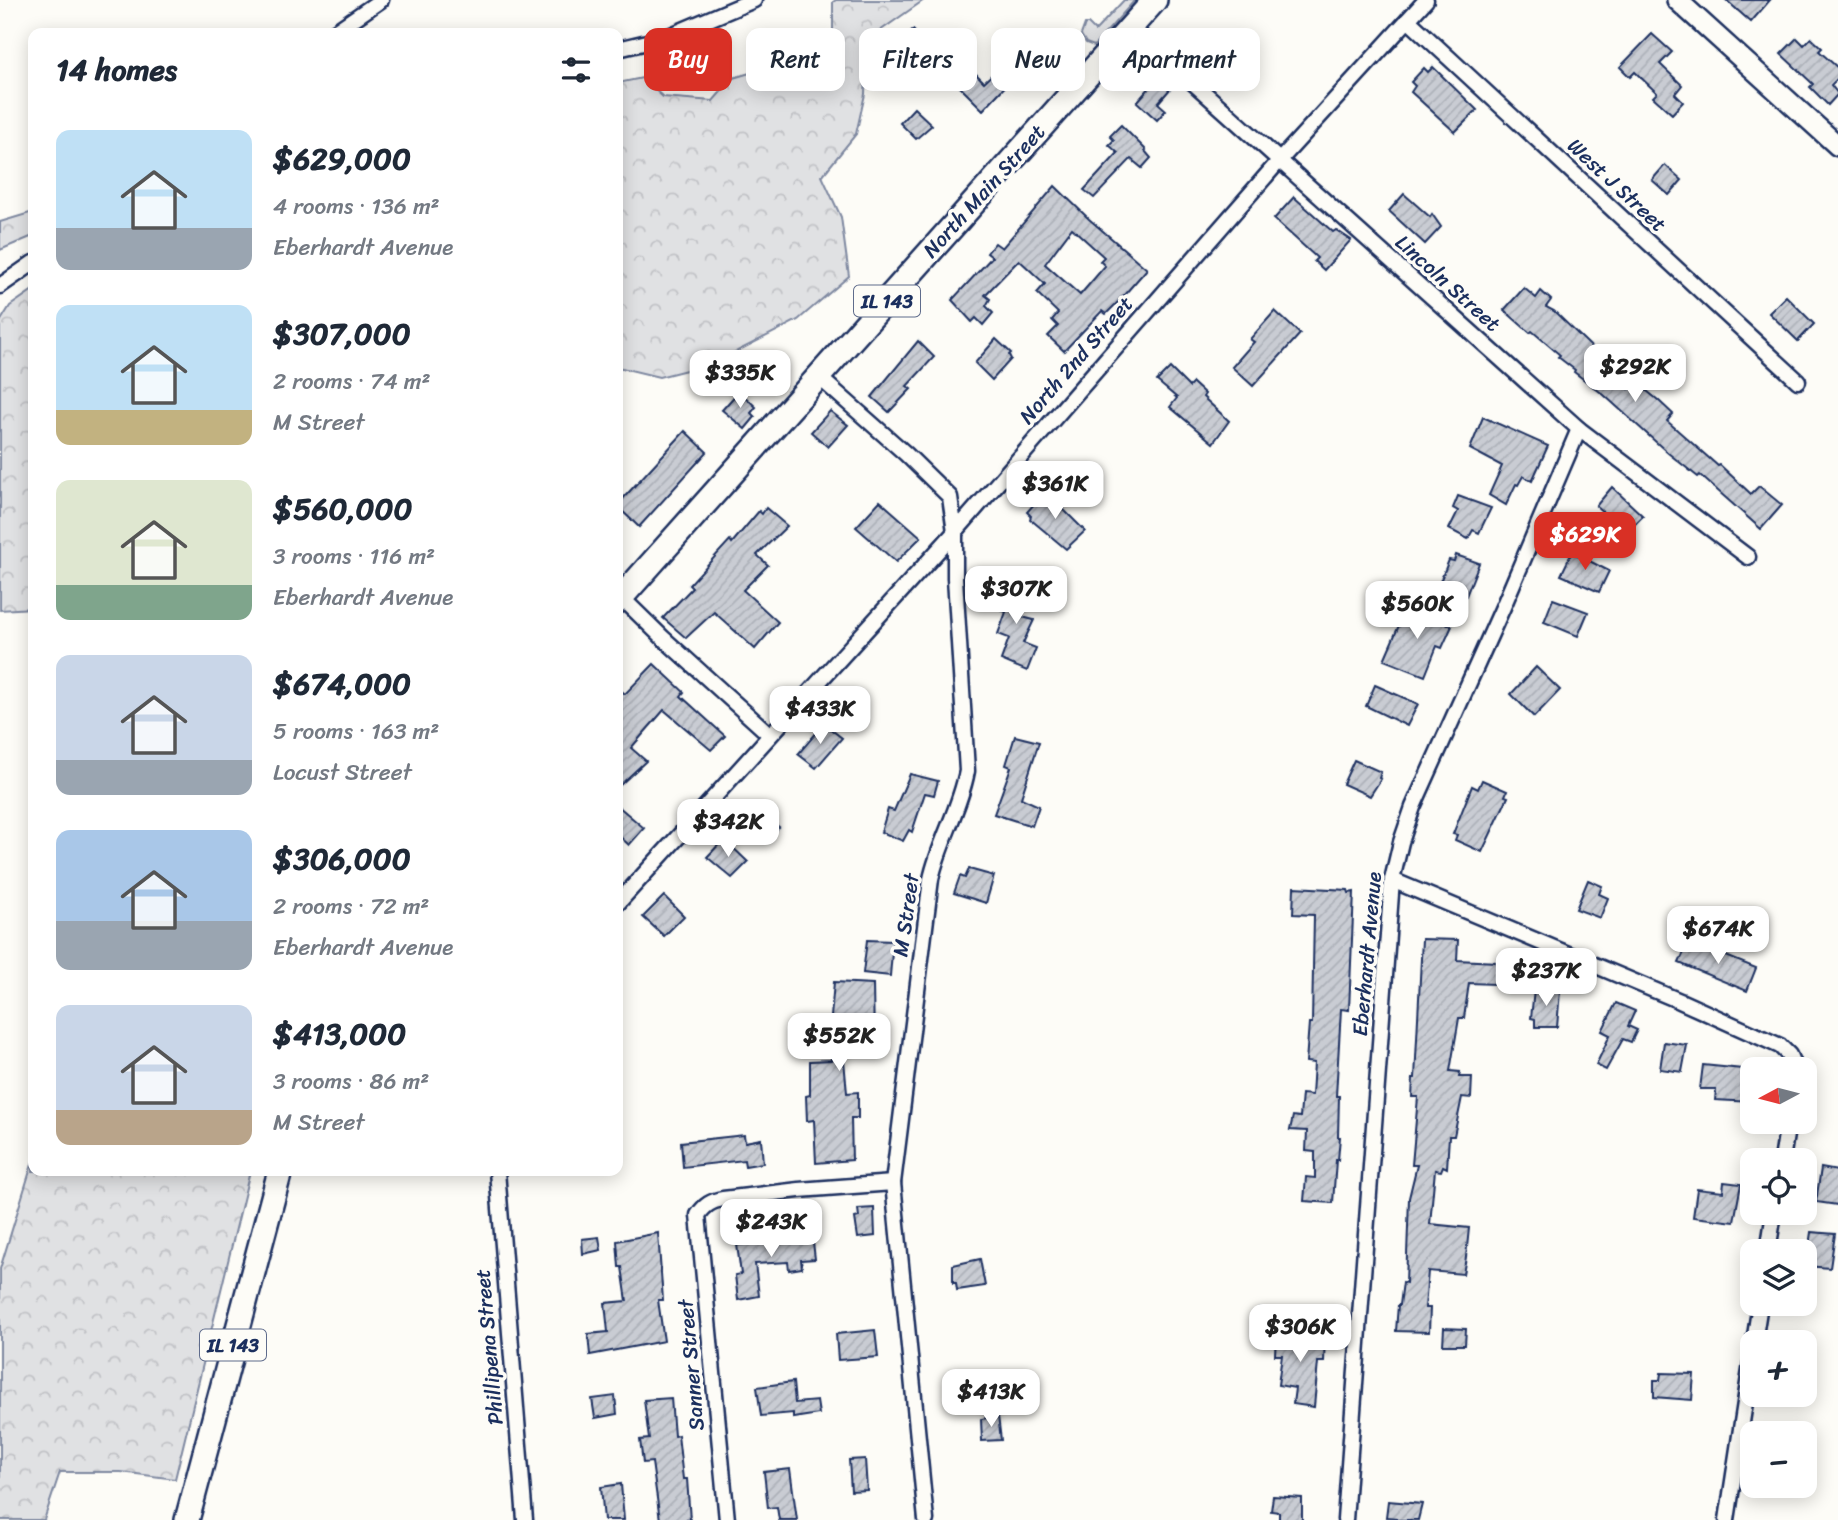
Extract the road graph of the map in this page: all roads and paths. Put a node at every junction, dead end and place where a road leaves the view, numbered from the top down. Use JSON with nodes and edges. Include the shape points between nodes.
{"nodes":[{"id":1,"x":381,"y":0,"type":"edge"},
{"id":2,"x":754,"y":0,"type":"edge"},
{"id":3,"x":1155,"y":0,"type":"edge"},
{"id":4,"x":1426,"y":0,"type":"edge"},
{"id":5,"x":1677,"y":0,"type":"edge"},
{"id":6,"x":1408,"y":20,"type":"junction"},
{"id":7,"x":1131,"y":27,"type":"junction"},
{"id":8,"x":340,"y":28,"type":"edge"},
{"id":9,"x":623,"y":48,"type":"edge"},
{"id":10,"x":1838,"y":146,"type":"edge"},
{"id":11,"x":1279,"y":161,"type":"junction"},
{"id":12,"x":28,"y":266,"type":"edge"},
{"id":13,"x":0,"y":286,"type":"edge"},
{"id":14,"x":819,"y":377,"type":"junction"},
{"id":15,"x":1798,"y":381,"type":"dead end"},
{"id":16,"x":1579,"y":429,"type":"junction"},
{"id":17,"x":955,"y":532,"type":"junction"},
{"id":18,"x":1748,"y":557,"type":"dead end"},
{"id":19,"x":623,"y":594,"type":"edge"},
{"id":20,"x":623,"y":602,"type":"edge"},
{"id":21,"x":769,"y":734,"type":"junction"},
{"id":22,"x":1392,"y":880,"type":"junction"},
{"id":23,"x":623,"y":897,"type":"edge"},
{"id":24,"x":1788,"y":1057,"type":"edge"},
{"id":25,"x":278,"y":1176,"type":"edge"},
{"id":26,"x":496,"y":1176,"type":"edge"},
{"id":27,"x":893,"y":1183,"type":"junction"},
{"id":28,"x":1744,"y":1407,"type":"edge"},
{"id":29,"x":187,"y":1520,"type":"edge"},
{"id":30,"x":525,"y":1520,"type":"edge"},
{"id":31,"x":727,"y":1520,"type":"edge"},
{"id":32,"x":926,"y":1520,"type":"edge"},
{"id":33,"x":1345,"y":1520,"type":"edge"},
{"id":34,"x":1727,"y":1520,"type":"edge"}],
"edges":[{"from":1,"to":8,"type":"street"},
{"from":2,"to":9,"type":"street","via":[[664,38]]},
{"from":3,"to":7,"type":"main road","name":"North Main Street","number":"IL 143"},
{"from":4,"to":6,"type":"street","name":"North 2nd Street"},
{"from":5,"to":10,"type":"street"},
{"from":6,"to":11,"type":"street","name":"North 2nd Street"},
{"from":6,"to":15,"type":"street","name":"West J Street"},
{"from":7,"to":11,"type":"street","name":"Lincoln Street"},
{"from":7,"to":14,"type":"main road","name":"North Main Street","number":"IL 143"},
{"from":11,"to":16,"type":"street","name":"Lincoln Street"},
{"from":11,"to":17,"type":"street","name":"North 2nd Street"},
{"from":12,"to":13,"type":"street"},
{"from":14,"to":17,"type":"street","name":"M Street","via":[[950,497]]},
{"from":14,"to":19,"type":"main road","name":"North Main Street","number":"IL 143"},
{"from":16,"to":18,"type":"street","name":"Lincoln Street"},
{"from":16,"to":22,"type":"street","name":"Eberhardt Avenue","via":[[1413,807]]},
{"from":17,"to":21,"type":"street","name":"North 2nd Street"},
{"from":17,"to":27,"type":"street","name":"M Street","via":[[967,771],[931,879]]},
{"from":20,"to":21,"type":"street"},
{"from":21,"to":23,"type":"street","name":"North 2nd Street"},
{"from":22,"to":24,"type":"street","via":[[1780,1046]]},
{"from":22,"to":33,"type":"street","name":"Eberhardt Avenue"},
{"from":25,"to":29,"type":"main road","number":"IL 143"},
{"from":26,"to":30,"type":"street","name":"Phillipena Street"},
{"from":27,"to":31,"type":"street","name":"Sanner Street","via":[[723,1199],[712,1201],[698,1215]]},
{"from":27,"to":32,"type":"street","name":"M Street"},
{"from":28,"to":34,"type":"street"}]}
